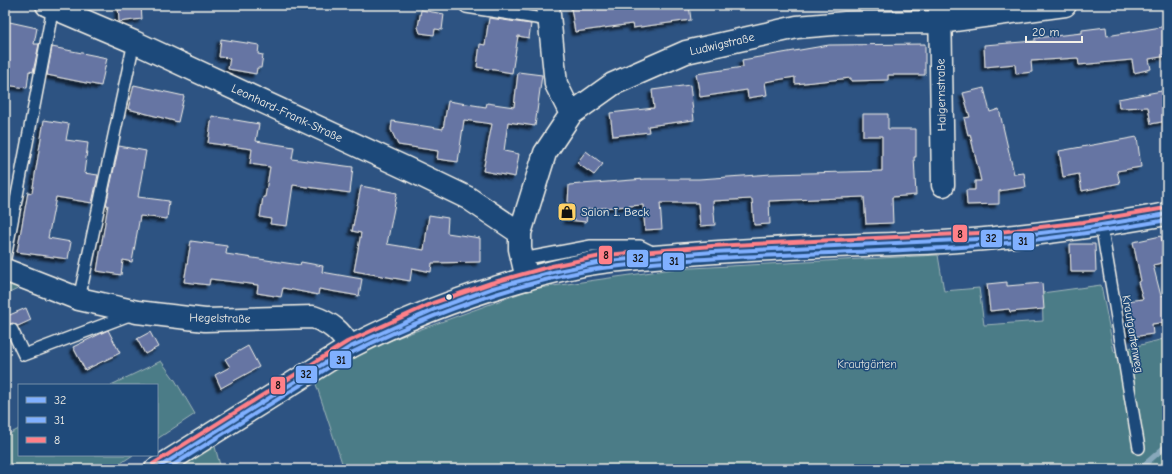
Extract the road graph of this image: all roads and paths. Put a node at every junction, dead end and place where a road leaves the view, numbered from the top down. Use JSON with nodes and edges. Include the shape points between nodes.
{"nodes":[{"id":1,"x":1065,"y":5,"type":"edge"},
{"id":2,"x":51,"y":6,"type":"edge"},
{"id":3,"x":466,"y":7,"type":"dead end"},
{"id":4,"x":548,"y":13,"type":"edge"},
{"id":5,"x":940,"y":13,"type":"edge"},
{"id":6,"x":134,"y":42,"type":"junction"},
{"id":7,"x":571,"y":114,"type":"junction"},
{"id":8,"x":943,"y":185,"type":"dead end"},
{"id":9,"x":1167,"y":214,"type":"edge"},
{"id":10,"x":1101,"y":224,"type":"junction"},
{"id":11,"x":520,"y":233,"type":"junction"},
{"id":12,"x":5,"y":258,"type":"edge"},
{"id":13,"x":524,"y":269,"type":"junction"},
{"id":14,"x":5,"y":270,"type":"edge"},
{"id":15,"x":79,"y":299,"type":"junction"},
{"id":16,"x":137,"y":312,"type":"junction"},
{"id":17,"x":12,"y":330,"type":"dead end"},
{"id":18,"x":350,"y":347,"type":"junction"},
{"id":19,"x":1139,"y":448,"type":"dead end"},
{"id":20,"x":156,"y":469,"type":"edge"}],
"edges":[{"from":1,"to":5,"type":"street","name":"Ludwigstraße"},
{"from":2,"to":6,"type":"street","name":"Leonhard-Frank-Straße"},
{"from":2,"to":12,"type":"lane"},
{"from":3,"to":4,"type":"lane"},
{"from":4,"to":7,"type":"street","via":[[556,84]]},
{"from":5,"to":7,"type":"street","name":"Ludwigstraße","via":[[797,27],[686,52],[613,84]]},
{"from":5,"to":8,"type":"street","name":"Haigernstraße"},
{"from":6,"to":11,"type":"street","name":"Leonhard-Frank-Straße","via":[[468,198]]},
{"from":6,"to":15,"type":"lane"},
{"from":7,"to":11,"type":"street","name":"Ludwigstraße","via":[[545,153]]},
{"from":9,"to":10,"type":"street"},
{"from":10,"to":13,"type":"street","via":[[1023,236],[660,256]]},
{"from":10,"to":19,"type":"lane","name":"Krautgartenweg"},
{"from":11,"to":13,"type":"street","name":"Ludwigstraße"},
{"from":13,"to":18,"type":"street"},
{"from":14,"to":15,"type":"street","name":"Hegelstraße"},
{"from":15,"to":16,"type":"street","name":"Hegelstraße"},
{"from":16,"to":17,"type":"lane","via":[[24,355]]},
{"from":16,"to":18,"type":"street","name":"Hegelstraße","via":[[205,320],[314,317],[327,321],[340,331]]},
{"from":18,"to":20,"type":"street"}]}
